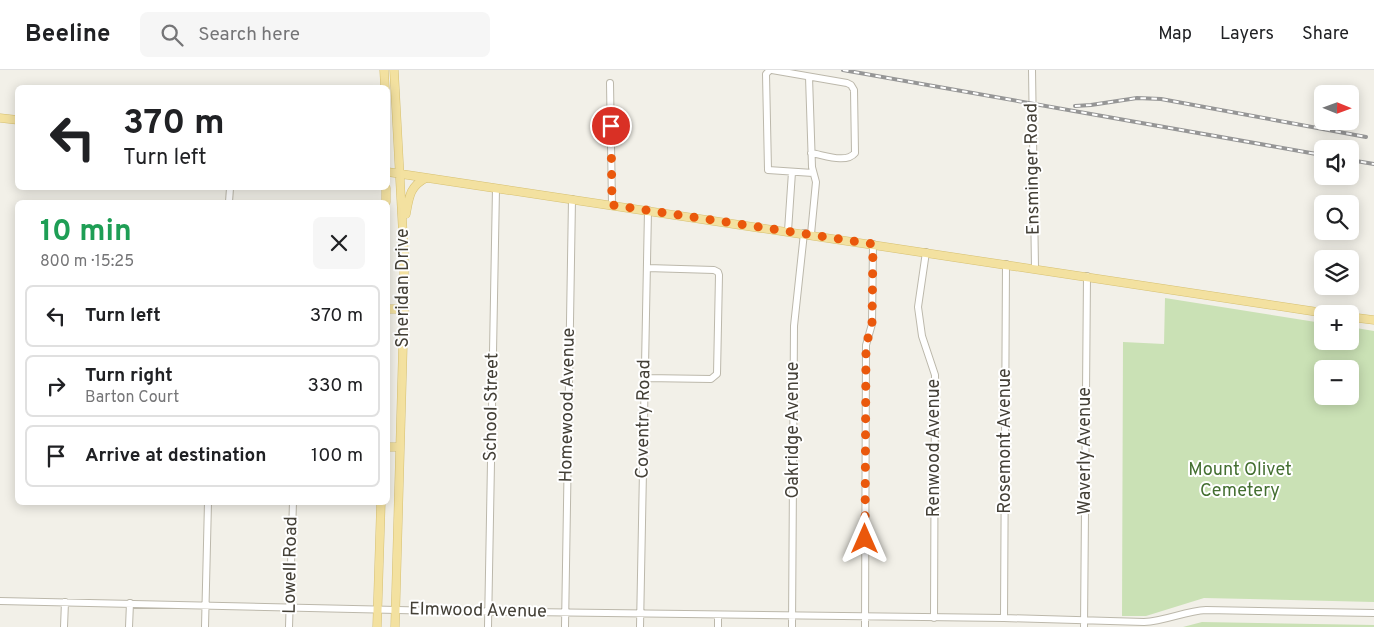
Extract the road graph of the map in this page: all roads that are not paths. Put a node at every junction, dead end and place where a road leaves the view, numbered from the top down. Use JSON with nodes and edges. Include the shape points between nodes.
{"nodes":[{"id":1,"x":384,"y":70,"type":"edge"},
{"id":2,"x":394,"y":70,"type":"edge"},
{"id":3,"x":771,"y":70,"type":"edge"},
{"id":4,"x":1032,"y":70,"type":"edge"},
{"id":5,"x":809,"y":77,"type":"junction"},
{"id":6,"x":610,"y":84,"type":"dead end"},
{"id":7,"x":385,"y":85,"type":"edge"},
{"id":8,"x":0,"y":118,"type":"edge"},
{"id":9,"x":15,"y":120,"type":"edge"},
{"id":10,"x":811,"y":153,"type":"junction"},
{"id":11,"x":390,"y":172,"type":"edge"},
{"id":12,"x":792,"y":172,"type":"junction"},
{"id":13,"x":813,"y":173,"type":"junction"},
{"id":14,"x":400,"y":174,"type":"junction"},
{"id":15,"x":426,"y":178,"type":"junction"},
{"id":16,"x":496,"y":188,"type":"junction"},
{"id":17,"x":572,"y":199,"type":"junction"},
{"id":18,"x":612,"y":205,"type":"junction"},
{"id":19,"x":648,"y":210,"type":"junction"},
{"id":20,"x":404,"y":231,"type":"junction"},
{"id":21,"x":788,"y":231,"type":"junction"},
{"id":22,"x":808,"y":234,"type":"junction"},
{"id":23,"x":873,"y":244,"type":"junction"},
{"id":24,"x":926,"y":252,"type":"junction"},
{"id":25,"x":1006,"y":264,"type":"junction"},
{"id":26,"x":647,"y":268,"type":"junction"},
{"id":27,"x":1035,"y":268,"type":"junction"},
{"id":28,"x":1087,"y":276,"type":"junction"},
{"id":29,"x":390,"y":309,"type":"edge"},
{"id":30,"x":404,"y":309,"type":"junction"},
{"id":31,"x":1314,"y":311,"type":"edge"},
{"id":32,"x":1359,"y":318,"type":"edge"},
{"id":33,"x":1374,"y":320,"type":"edge"},
{"id":34,"x":645,"y":378,"type":"junction"},
{"id":35,"x":390,"y":447,"type":"edge"},
{"id":36,"x":400,"y":447,"type":"junction"},
{"id":37,"x":208,"y":505,"type":"edge"},
{"id":38,"x":293,"y":505,"type":"edge"},
{"id":39,"x":381,"y":505,"type":"edge"},
{"id":40,"x":0,"y":601,"type":"edge"},
{"id":41,"x":64,"y":602,"type":"junction"},
{"id":42,"x":130,"y":603,"type":"junction"},
{"id":43,"x":206,"y":605,"type":"junction"},
{"id":44,"x":290,"y":607,"type":"junction"},
{"id":45,"x":378,"y":609,"type":"junction"},
{"id":46,"x":396,"y":610,"type":"junction"},
{"id":47,"x":489,"y":611,"type":"junction"},
{"id":48,"x":565,"y":612,"type":"junction"},
{"id":49,"x":641,"y":613,"type":"junction"},
{"id":50,"x":1374,"y":613,"type":"edge"},
{"id":51,"x":718,"y":614,"type":"junction"},
{"id":52,"x":792,"y":615,"type":"junction"},
{"id":53,"x":865,"y":617,"type":"junction"},
{"id":54,"x":934,"y":618,"type":"junction"},
{"id":55,"x":1004,"y":618,"type":"junction"},
{"id":56,"x":1084,"y":624,"type":"edge"},
{"id":57,"x":64,"y":627,"type":"edge"},
{"id":58,"x":129,"y":627,"type":"edge"},
{"id":59,"x":205,"y":627,"type":"edge"},
{"id":60,"x":290,"y":627,"type":"edge"},
{"id":61,"x":378,"y":627,"type":"edge"},
{"id":62,"x":395,"y":627,"type":"edge"},
{"id":63,"x":488,"y":627,"type":"edge"},
{"id":64,"x":565,"y":627,"type":"edge"},
{"id":65,"x":640,"y":627,"type":"edge"},
{"id":66,"x":718,"y":627,"type":"edge"},
{"id":67,"x":792,"y":627,"type":"edge"},
{"id":68,"x":865,"y":627,"type":"edge"}],
"edges":[{"from":1,"to":7,"type":"main road"},
{"from":2,"to":14,"type":"main road","name":"Sheridan Drive"},
{"from":3,"to":5,"type":"street"},
{"from":3,"to":12,"type":"street","via":[[766,74],[768,170]]},
{"from":4,"to":27,"type":"street","name":"Ensminger Road"},
{"from":5,"to":10,"type":"street","name":"Oakridge Avenue"},
{"from":5,"to":10,"type":"street","via":[[847,83],[852,87],[856,141],[855,152],[849,158]]},
{"from":6,"to":18,"type":"street"},
{"from":8,"to":9,"type":"main road"},
{"from":10,"to":13,"type":"street","name":"Oakridge Avenue"},
{"from":11,"to":14,"type":"main road"},
{"from":12,"to":13,"type":"street"},
{"from":12,"to":21,"type":"street"},
{"from":13,"to":22,"type":"street","name":"Oakridge Avenue","via":[[816,182]]},
{"from":14,"to":15,"type":"main road"},
{"from":14,"to":20,"type":"main road","name":"Sheridan Drive"},
{"from":15,"to":16,"type":"main road"},
{"from":15,"to":20,"type":"main road","via":[[410,192]]},
{"from":16,"to":17,"type":"main road"},
{"from":16,"to":47,"type":"street","name":"School Street"},
{"from":17,"to":18,"type":"main road"},
{"from":17,"to":48,"type":"street","name":"Homewood Avenue"},
{"from":18,"to":19,"type":"main road"},
{"from":19,"to":21,"type":"main road"},
{"from":19,"to":26,"type":"street","name":"Coventry Road"},
{"from":20,"to":30,"type":"main road","name":"Sheridan Drive"},
{"from":21,"to":22,"type":"main road"},
{"from":22,"to":23,"type":"main road"},
{"from":22,"to":52,"type":"street","name":"Oakridge Avenue","via":[[794,326]]},
{"from":23,"to":24,"type":"main road"},
{"from":23,"to":53,"type":"street","via":[[872,324],[866,345]]},
{"from":24,"to":25,"type":"main road"},
{"from":24,"to":54,"type":"street","name":"Renwood Avenue","via":[[918,307],[922,336],[935,375]]},
{"from":25,"to":27,"type":"main road"},
{"from":25,"to":55,"type":"street","name":"Rosemont Avenue"},
{"from":26,"to":34,"type":"street","name":"Coventry Road"},
{"from":26,"to":34,"type":"street","via":[[714,270],[718,275],[718,305],[715,377]]},
{"from":27,"to":28,"type":"main road"},
{"from":28,"to":31,"type":"main road"},
{"from":28,"to":56,"type":"street","name":"Waverly Avenue"},
{"from":29,"to":30,"type":"main road"},
{"from":30,"to":36,"type":"main road","name":"Sheridan Drive"},
{"from":32,"to":33,"type":"main road"},
{"from":34,"to":49,"type":"street","name":"Coventry Road"},
{"from":35,"to":36,"type":"main road"},
{"from":36,"to":46,"type":"main road","name":"Sheridan Drive"},
{"from":37,"to":43,"type":"street"},
{"from":38,"to":44,"type":"street","name":"Lowell Road"},
{"from":39,"to":45,"type":"main road"},
{"from":40,"to":41,"type":"street","name":"Elmwood Avenue"},
{"from":41,"to":42,"type":"street","name":"Elmwood Avenue"},
{"from":41,"to":57,"type":"street"},
{"from":42,"to":43,"type":"street","name":"Elmwood Avenue"},
{"from":42,"to":58,"type":"street"},
{"from":43,"to":44,"type":"street","name":"Elmwood Avenue"},
{"from":43,"to":59,"type":"street"},
{"from":44,"to":45,"type":"street","name":"Elmwood Avenue"},
{"from":44,"to":60,"type":"street","name":"Lowell Road"},
{"from":45,"to":46,"type":"street","name":"Elmwood Avenue"},
{"from":45,"to":61,"type":"main road"},
{"from":46,"to":47,"type":"street","name":"Elmwood Avenue"},
{"from":46,"to":62,"type":"main road","name":"Sheridan Drive"},
{"from":47,"to":48,"type":"street","name":"Elmwood Avenue"},
{"from":47,"to":63,"type":"street","name":"School Street"},
{"from":48,"to":49,"type":"street","name":"Elmwood Avenue"},
{"from":48,"to":64,"type":"street","name":"Homewood Avenue"},
{"from":49,"to":51,"type":"street","name":"Elmwood Avenue"},
{"from":49,"to":65,"type":"street","name":"Coventry Road"},
{"from":50,"to":56,"type":"street","name":"Elmwood Avenue","via":[[1206,610],[1157,621]]},
{"from":51,"to":52,"type":"street","name":"Elmwood Avenue"},
{"from":51,"to":66,"type":"street"},
{"from":52,"to":53,"type":"street","name":"Elmwood Avenue"},
{"from":52,"to":67,"type":"street","name":"Oakridge Avenue"},
{"from":53,"to":54,"type":"street","name":"Elmwood Avenue"},
{"from":53,"to":68,"type":"street"},
{"from":54,"to":55,"type":"street","name":"Elmwood Avenue"},
{"from":55,"to":56,"type":"street","name":"Elmwood Avenue"}]}
